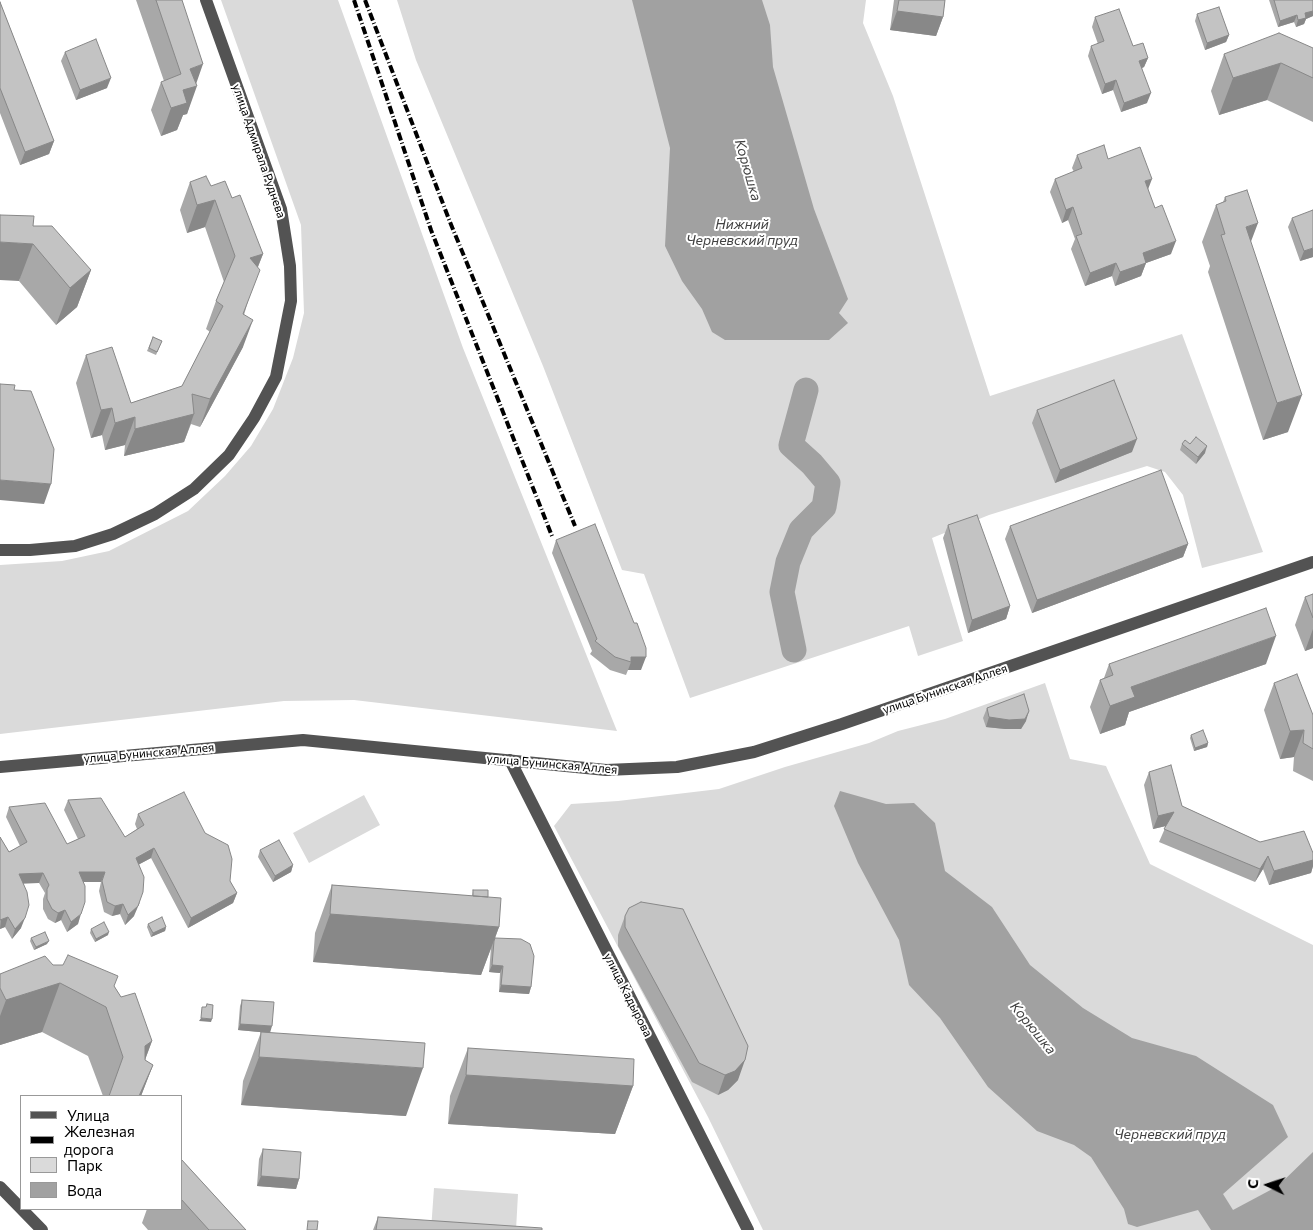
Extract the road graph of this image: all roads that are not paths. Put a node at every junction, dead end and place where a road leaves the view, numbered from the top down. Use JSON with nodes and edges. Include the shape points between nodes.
{"nodes":[{"id":1,"x":206,"y":0,"type":"edge"},
{"id":2,"x":0,"y":550,"type":"edge"},
{"id":3,"x":1313,"y":562,"type":"edge"},
{"id":4,"x":510,"y":760,"type":"junction"},
{"id":5,"x":0,"y":767,"type":"edge"},
{"id":6,"x":0,"y":1187,"type":"edge"},
{"id":7,"x":20,"y":1207,"type":"edge"},
{"id":8,"x":22,"y":1210,"type":"edge"},
{"id":9,"x":42,"y":1230,"type":"edge"},
{"id":10,"x":748,"y":1230,"type":"edge"}],
"edges":[{"from":1,"to":2,"type":"street","name":"улица Адмирала Руднева","via":[[281,209],[290,266],[291,301],[276,377],[229,455],[194,489],[155,514],[113,534],[75,546]]},
{"from":3,"to":4,"type":"street","name":"улица Бунинская Аллея","via":[[754,752],[677,767],[632,771]]},
{"from":4,"to":5,"type":"street","name":"улица Бунинская Аллея","via":[[302,740]]},
{"from":4,"to":10,"type":"street","name":"улица Кадырова"},
{"from":6,"to":7,"type":"street"},
{"from":8,"to":9,"type":"street"}]}
